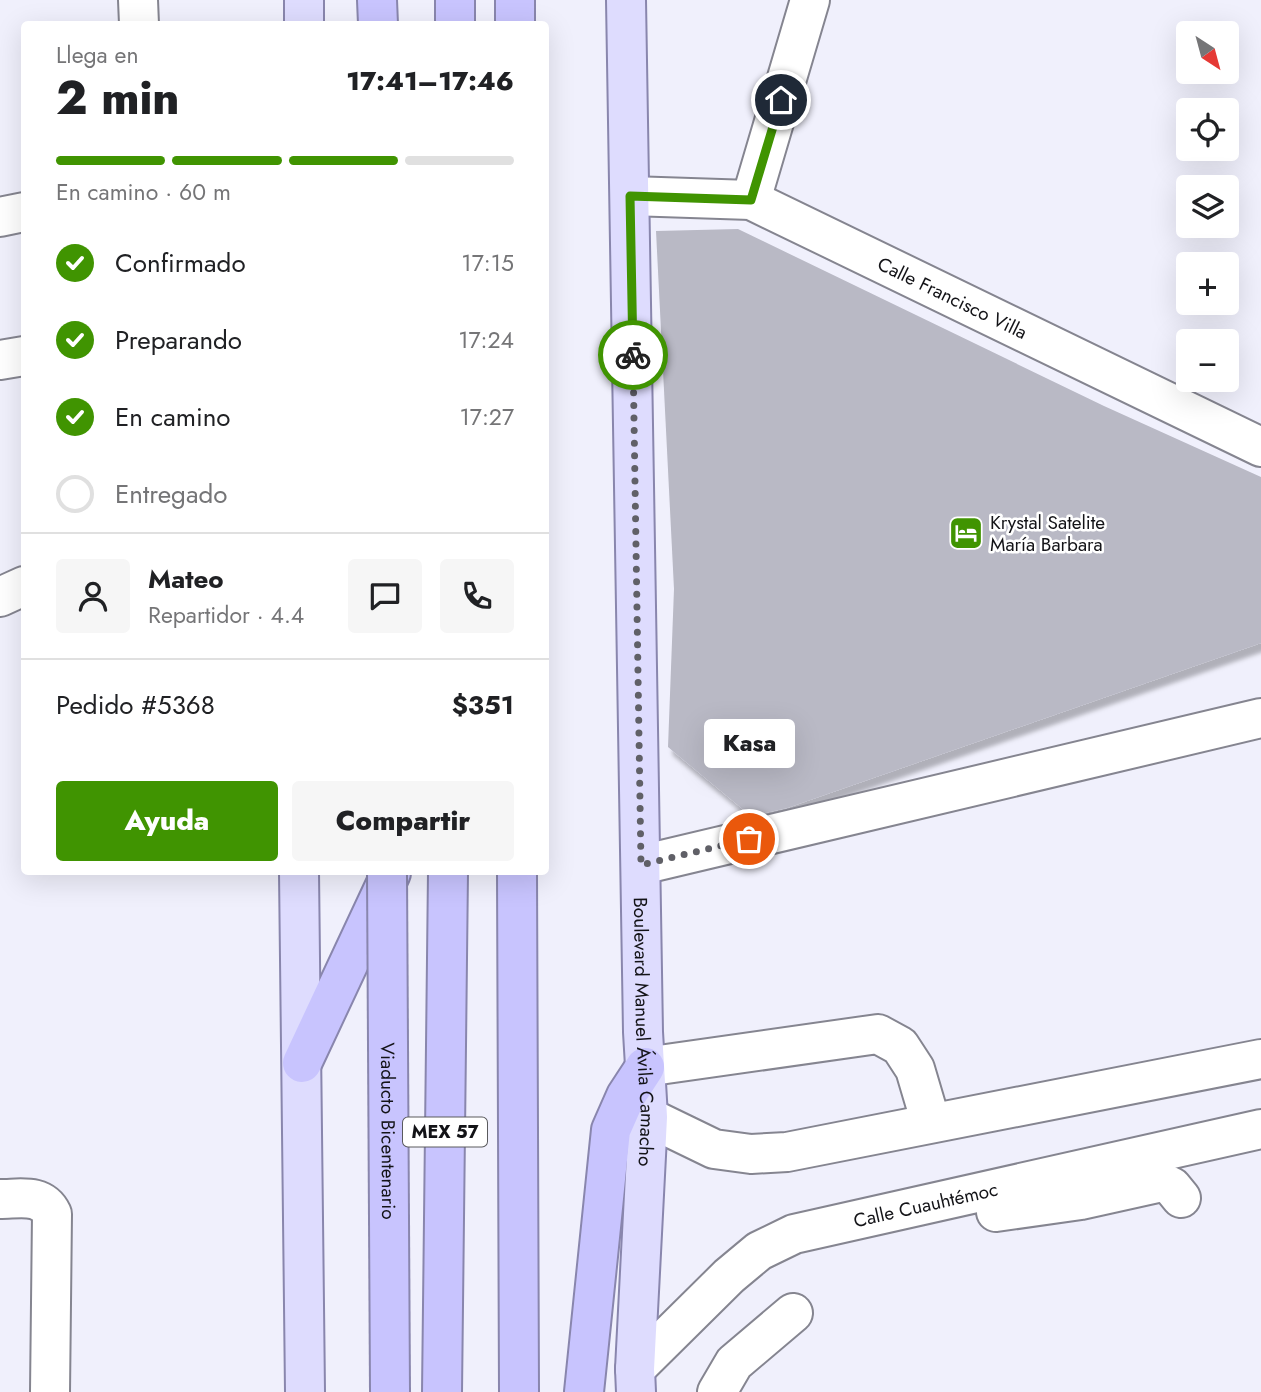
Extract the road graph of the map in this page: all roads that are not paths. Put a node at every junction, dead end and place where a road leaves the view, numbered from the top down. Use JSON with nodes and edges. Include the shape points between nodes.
{"nodes":[{"id":1,"x":138,"y":0,"type":"edge"},
{"id":2,"x":304,"y":0,"type":"edge"},
{"id":3,"x":377,"y":0,"type":"edge"},
{"id":4,"x":455,"y":0,"type":"edge"},
{"id":5,"x":515,"y":0,"type":"edge"},
{"id":6,"x":626,"y":0,"type":"edge"},
{"id":7,"x":810,"y":0,"type":"edge"},
{"id":8,"x":139,"y":21,"type":"edge"},
{"id":9,"x":304,"y":21,"type":"edge"},
{"id":10,"x":378,"y":21,"type":"edge"},
{"id":11,"x":455,"y":21,"type":"edge"},
{"id":12,"x":515,"y":21,"type":"edge"},
{"id":13,"x":630,"y":196,"type":"junction"},
{"id":14,"x":751,"y":200,"type":"junction"},
{"id":15,"x":21,"y":213,"type":"edge"},
{"id":16,"x":0,"y":217,"type":"edge"},
{"id":17,"x":21,"y":356,"type":"edge"},
{"id":18,"x":0,"y":360,"type":"edge"},
{"id":19,"x":1261,"y":447,"type":"edge"},
{"id":20,"x":21,"y":587,"type":"edge"},
{"id":21,"x":0,"y":597,"type":"edge"},
{"id":22,"x":1261,"y":718,"type":"edge"},
{"id":23,"x":641,"y":865,"type":"junction"},
{"id":24,"x":299,"y":875,"type":"edge"},
{"id":25,"x":388,"y":875,"type":"edge"},
{"id":26,"x":389,"y":875,"type":"edge"},
{"id":27,"x":448,"y":875,"type":"edge"},
{"id":28,"x":517,"y":875,"type":"edge"},
{"id":29,"x":1261,"y":1059,"type":"edge"},
{"id":30,"x":302,"y":1063,"type":"junction"},
{"id":31,"x":645,"y":1067,"type":"junction"},
{"id":32,"x":648,"y":1117,"type":"junction"},
{"id":33,"x":931,"y":1122,"type":"junction"},
{"id":34,"x":1261,"y":1129,"type":"edge"},
{"id":35,"x":955,"y":1198,"type":"junction"},
{"id":36,"x":1181,"y":1198,"type":"dead end"},
{"id":37,"x":0,"y":1199,"type":"edge"},
{"id":38,"x":793,"y":1313,"type":"dead end"},
{"id":39,"x":636,"y":1380,"type":"edge"},
{"id":40,"x":50,"y":1392,"type":"edge"},
{"id":41,"x":305,"y":1392,"type":"edge"},
{"id":42,"x":390,"y":1392,"type":"edge"},
{"id":43,"x":442,"y":1392,"type":"edge"},
{"id":44,"x":519,"y":1392,"type":"edge"},
{"id":45,"x":584,"y":1392,"type":"edge"},
{"id":46,"x":717,"y":1392,"type":"edge"}],
"edges":[{"from":1,"to":8,"type":"street"},
{"from":2,"to":9,"type":"main road"},
{"from":3,"to":10,"type":"highway"},
{"from":4,"to":11,"type":"highway"},
{"from":5,"to":12,"type":"highway"},
{"from":6,"to":13,"type":"main road","name":"Boulevard Manuel Ávila Camacho"},
{"from":7,"to":14,"type":"street"},
{"from":13,"to":14,"type":"street","name":"Calle Francisco Villa"},
{"from":13,"to":23,"type":"main road","name":"Boulevard Manuel Ávila Camacho"},
{"from":14,"to":19,"type":"street","name":"Calle Francisco Villa"},
{"from":15,"to":16,"type":"street"},
{"from":17,"to":18,"type":"street"},
{"from":20,"to":21,"type":"street"},
{"from":22,"to":23,"type":"street"},
{"from":23,"to":31,"type":"main road","name":"Boulevard Manuel Ávila Camacho"},
{"from":24,"to":30,"type":"main road"},
{"from":25,"to":30,"type":"highway"},
{"from":26,"to":42,"type":"highway","name":"Viaducto Bicentenario","bridge":true},
{"from":27,"to":43,"type":"highway","number":"MEX 57"},
{"from":28,"to":44,"type":"highway"},
{"from":29,"to":33,"type":"street"},
{"from":30,"to":41,"type":"main road"},
{"from":31,"to":32,"type":"main road","name":"Boulevard Manuel Ávila Camacho"},
{"from":31,"to":33,"type":"street","via":[[878,1034],[901,1046],[915,1069]]},
{"from":31,"to":45,"type":"highway","via":[[611,1130]]},
{"from":32,"to":33,"type":"street","via":[[714,1150],[751,1154],[787,1152]]},
{"from":32,"to":39,"type":"main road","name":"Boulevard Manuel Ávila Camacho"},
{"from":34,"to":35,"type":"street","name":"Calle Cuauhtémoc"},
{"from":35,"to":36,"type":"street","via":[[993,1212],[1081,1200],[1162,1182]]},
{"from":35,"to":39,"type":"street","name":"Calle Cuauhtémoc","via":[[794,1234],[759,1251],[723,1281]]},
{"from":37,"to":40,"type":"street","via":[[38,1199],[52,1214]]},
{"from":38,"to":46,"type":"street","via":[[734,1363]]}]}
